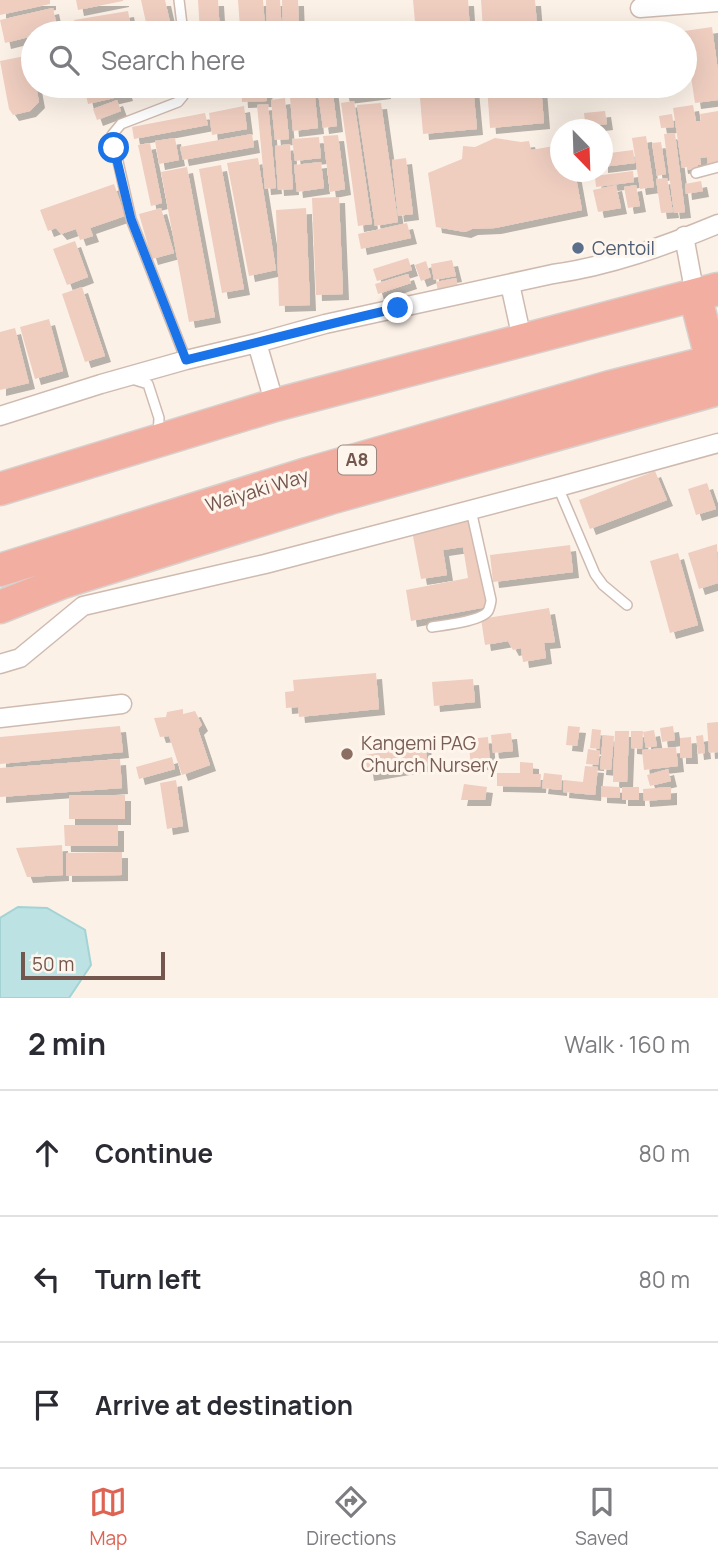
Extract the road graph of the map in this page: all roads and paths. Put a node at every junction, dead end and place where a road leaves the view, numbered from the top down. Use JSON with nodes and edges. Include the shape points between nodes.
{"nodes":[{"id":1,"x":179,"y":0,"type":"edge"},
{"id":2,"x":718,"y":2,"type":"edge"},
{"id":3,"x":640,"y":8,"type":"dead end"},
{"id":4,"x":182,"y":21,"type":"edge"},
{"id":5,"x":181,"y":98,"type":"edge"},
{"id":6,"x":718,"y":167,"type":"edge"},
{"id":7,"x":696,"y":173,"type":"dead end"},
{"id":8,"x":718,"y":224,"type":"edge"},
{"id":9,"x":684,"y":236,"type":"junction"},
{"id":10,"x":510,"y":284,"type":"junction"},
{"id":11,"x":706,"y":292,"type":"edge"},
{"id":12,"x":522,"y":339,"type":"junction"},
{"id":13,"x":257,"y":343,"type":"junction"},
{"id":14,"x":186,"y":360,"type":"junction"},
{"id":15,"x":716,"y":370,"type":"edge"},
{"id":16,"x":125,"y":377,"type":"junction"},
{"id":17,"x":275,"y":405,"type":"junction"},
{"id":18,"x":0,"y":416,"type":"edge"},
{"id":19,"x":158,"y":441,"type":"junction"},
{"id":20,"x":718,"y":443,"type":"edge"},
{"id":21,"x":558,"y":487,"type":"junction"},
{"id":22,"x":0,"y":489,"type":"edge"},
{"id":23,"x":471,"y":510,"type":"junction"},
{"id":24,"x":0,"y":570,"type":"edge"},
{"id":25,"x":627,"y":605,"type":"dead end"},
{"id":26,"x":0,"y":607,"type":"edge"},
{"id":27,"x":432,"y":627,"type":"dead end"},
{"id":28,"x":0,"y":664,"type":"edge"},
{"id":29,"x":122,"y":704,"type":"dead end"},
{"id":30,"x":0,"y":718,"type":"edge"}],
"edges":[{"from":1,"to":4,"type":"lane"},
{"from":2,"to":3,"type":"street"},
{"from":5,"to":14,"type":"lane","via":[[121,124],[112,135],[131,219]]},
{"from":6,"to":7,"type":"lane"},
{"from":8,"to":9,"type":"street"},
{"from":9,"to":10,"type":"street","via":[[583,270]]},
{"from":9,"to":11,"type":"street"},
{"from":10,"to":12,"type":"street"},
{"from":10,"to":13,"type":"street"},
{"from":11,"to":12,"type":"highway"},
{"from":11,"to":15,"type":"highway"},
{"from":12,"to":17,"type":"highway"},
{"from":13,"to":14,"type":"street"},
{"from":13,"to":17,"type":"street"},
{"from":14,"to":16,"type":"street"},
{"from":15,"to":24,"type":"highway","name":"Waiyaki Way","number":"A8","via":[[610,387],[307,474]]},
{"from":15,"to":26,"type":"highway","via":[[64,582]]},
{"from":16,"to":18,"type":"street"},
{"from":16,"to":19,"type":"lane","via":[[148,384],[159,418]]},
{"from":17,"to":19,"type":"highway"},
{"from":19,"to":22,"type":"highway"},
{"from":20,"to":21,"type":"street"},
{"from":21,"to":23,"type":"street"},
{"from":21,"to":25,"type":"lane","via":[[595,575]]},
{"from":23,"to":27,"type":"lane","via":[[491,600],[489,611]]},
{"from":23,"to":28,"type":"street","via":[[83,606],[20,657]]},
{"from":29,"to":30,"type":"street"}]}
